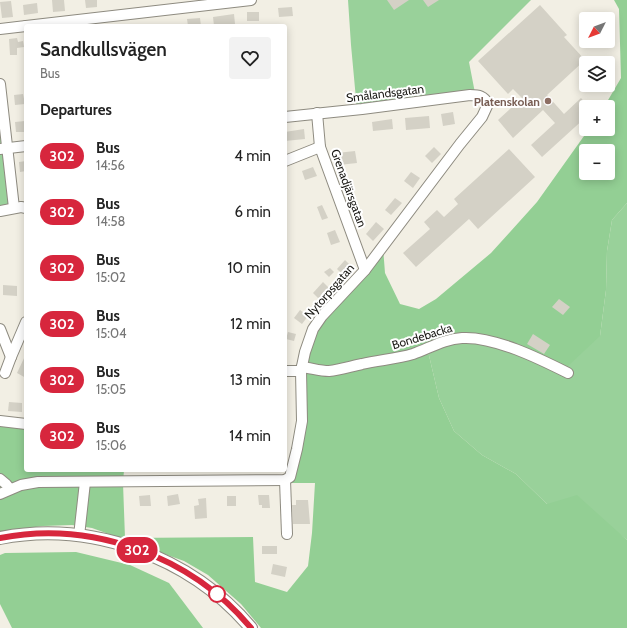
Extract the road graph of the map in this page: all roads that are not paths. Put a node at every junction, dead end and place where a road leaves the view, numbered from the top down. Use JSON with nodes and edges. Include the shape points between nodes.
{"nodes":[{"id":1,"x":251,"y":0,"type":"edge"},
{"id":2,"x":43,"y":24,"type":"edge"},
{"id":3,"x":24,"y":26,"type":"edge"},
{"id":4,"x":0,"y":29,"type":"edge"},
{"id":5,"x":0,"y":84,"type":"edge"},
{"id":6,"x":486,"y":99,"type":"joint"},
{"id":7,"x":317,"y":113,"type":"junction"},
{"id":8,"x":287,"y":117,"type":"edge"},
{"id":9,"x":24,"y":146,"type":"edge"},
{"id":10,"x":320,"y":147,"type":"junction"},
{"id":11,"x":4,"y":148,"type":"edge"},
{"id":12,"x":287,"y":160,"type":"edge"},
{"id":13,"x":14,"y":208,"type":"junction"},
{"id":14,"x":24,"y":208,"type":"edge"},
{"id":15,"x":0,"y":211,"type":"edge"},
{"id":16,"x":365,"y":270,"type":"junction"},
{"id":17,"x":24,"y":327,"type":"edge"},
{"id":18,"x":0,"y":329,"type":"edge"},
{"id":19,"x":11,"y":357,"type":"junction"},
{"id":20,"x":302,"y":369,"type":"junction"},
{"id":21,"x":287,"y":371,"type":"edge"},
{"id":22,"x":5,"y":373,"type":"dead end"},
{"id":23,"x":568,"y":373,"type":"dead end"},
{"id":24,"x":0,"y":421,"type":"edge"},
{"id":25,"x":24,"y":424,"type":"edge"},
{"id":26,"x":0,"y":479,"type":"edge"},
{"id":27,"x":285,"y":480,"type":"junction"},
{"id":28,"x":85,"y":482,"type":"junction"},
{"id":29,"x":10,"y":490,"type":"junction"},
{"id":30,"x":0,"y":494,"type":"edge"},
{"id":31,"x":287,"y":534,"type":"dead end"},
{"id":32,"x":79,"y":536,"type":"junction"},
{"id":33,"x":0,"y":538,"type":"edge"},
{"id":34,"x":251,"y":628,"type":"edge"}],
"edges":[{"from":1,"to":2,"type":"street"},
{"from":3,"to":4,"type":"street"},
{"from":5,"to":11,"type":"street"},
{"from":6,"to":7,"type":"street","name":"Smålandsgatan","via":[[470,95]]},
{"from":6,"to":16,"type":"street","name":"Nytorpsgatan","via":[[488,104],[482,117]]},
{"from":7,"to":8,"type":"street","name":"Smålandsgatan"},
{"from":7,"to":10,"type":"street","name":"Grenadjärsgatan"},
{"from":9,"to":11,"type":"street"},
{"from":10,"to":12,"type":"street"},
{"from":10,"to":16,"type":"street","name":"Grenadjärsgatan"},
{"from":11,"to":13,"type":"street"},
{"from":13,"to":14,"type":"street"},
{"from":13,"to":15,"type":"street"},
{"from":16,"to":20,"type":"street","name":"Nytorpsgatan","via":[[313,329]]},
{"from":17,"to":19,"type":"street"},
{"from":18,"to":19,"type":"street"},
{"from":19,"to":22,"type":"street"},
{"from":20,"to":21,"type":"street","name":"Bondebacka"},
{"from":20,"to":23,"type":"street","name":"Bondebacka","via":[[330,371],[398,358],[448,339],[463,338],[478,339],[526,353]]},
{"from":20,"to":27,"type":"street","name":"Nytorpsgatan","via":[[302,421],[292,473]]},
{"from":24,"to":25,"type":"street"},
{"from":26,"to":29,"type":"street"},
{"from":27,"to":28,"type":"street"},
{"from":27,"to":31,"type":"street"},
{"from":28,"to":29,"type":"street","via":[[38,482]]},
{"from":28,"to":32,"type":"street"},
{"from":29,"to":30,"type":"street"},
{"from":32,"to":33,"type":"street","via":[[32,534]]},
{"from":32,"to":34,"type":"street","via":[[131,547],[172,565],[217,594]]}]}
